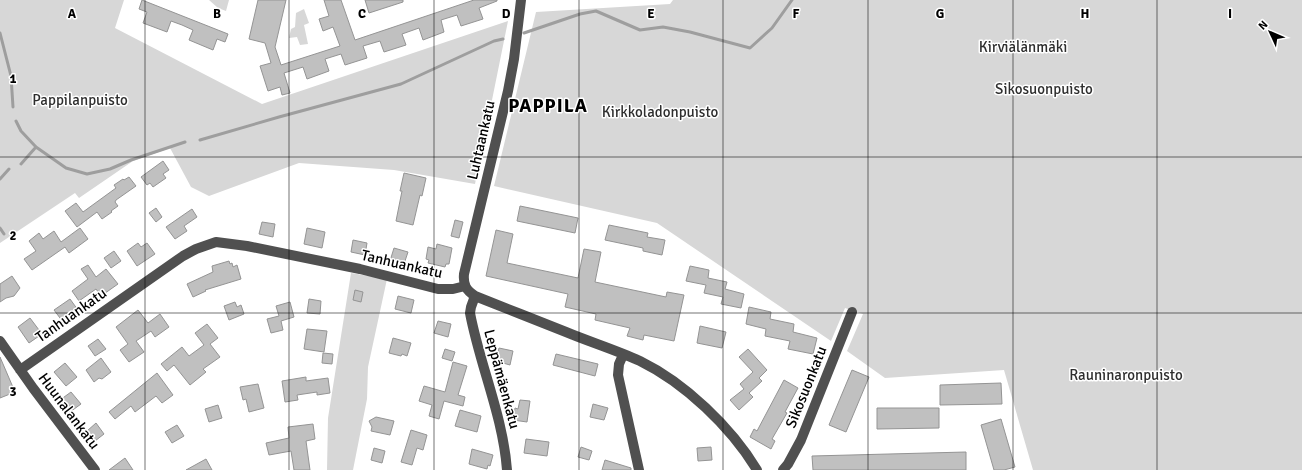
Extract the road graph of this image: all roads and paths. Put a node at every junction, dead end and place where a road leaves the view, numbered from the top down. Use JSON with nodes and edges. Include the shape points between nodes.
{"nodes":[{"id":1,"x":521,"y":0,"type":"edge"},
{"id":2,"x":464,"y":286,"type":"junction"},
{"id":3,"x":475,"y":296,"type":"junction"},
{"id":4,"x":852,"y":312,"type":"dead end"},
{"id":5,"x":0,"y":341,"type":"edge"},
{"id":6,"x":623,"y":355,"type":"junction"},
{"id":7,"x":20,"y":370,"type":"junction"},
{"id":8,"x":95,"y":470,"type":"edge"},
{"id":9,"x":507,"y":470,"type":"edge"},
{"id":10,"x":639,"y":470,"type":"edge"},
{"id":11,"x":757,"y":470,"type":"edge"},
{"id":12,"x":784,"y":470,"type":"edge"}],
"edges":[{"from":1,"to":2,"type":"street","name":"Luhtaankatu","via":[[508,91],[464,274]]},
{"from":2,"to":3,"type":"street"},
{"from":2,"to":7,"type":"street","name":"Tanhuankatu","via":[[438,289],[360,269],[216,242],[184,256]]},
{"from":3,"to":6,"type":"street"},
{"from":3,"to":9,"type":"street","name":"Leppämäenkatu","via":[[470,313],[499,421]]},
{"from":4,"to":12,"type":"street","name":"Sikosuonkatu","via":[[801,440]]},
{"from":5,"to":7,"type":"street","name":"Huunalankatu"},
{"from":6,"to":10,"type":"street","via":[[618,375]]},
{"from":6,"to":11,"type":"street","via":[[663,375],[699,403],[726,430]]},
{"from":7,"to":8,"type":"street","name":"Huunalankatu"}]}
